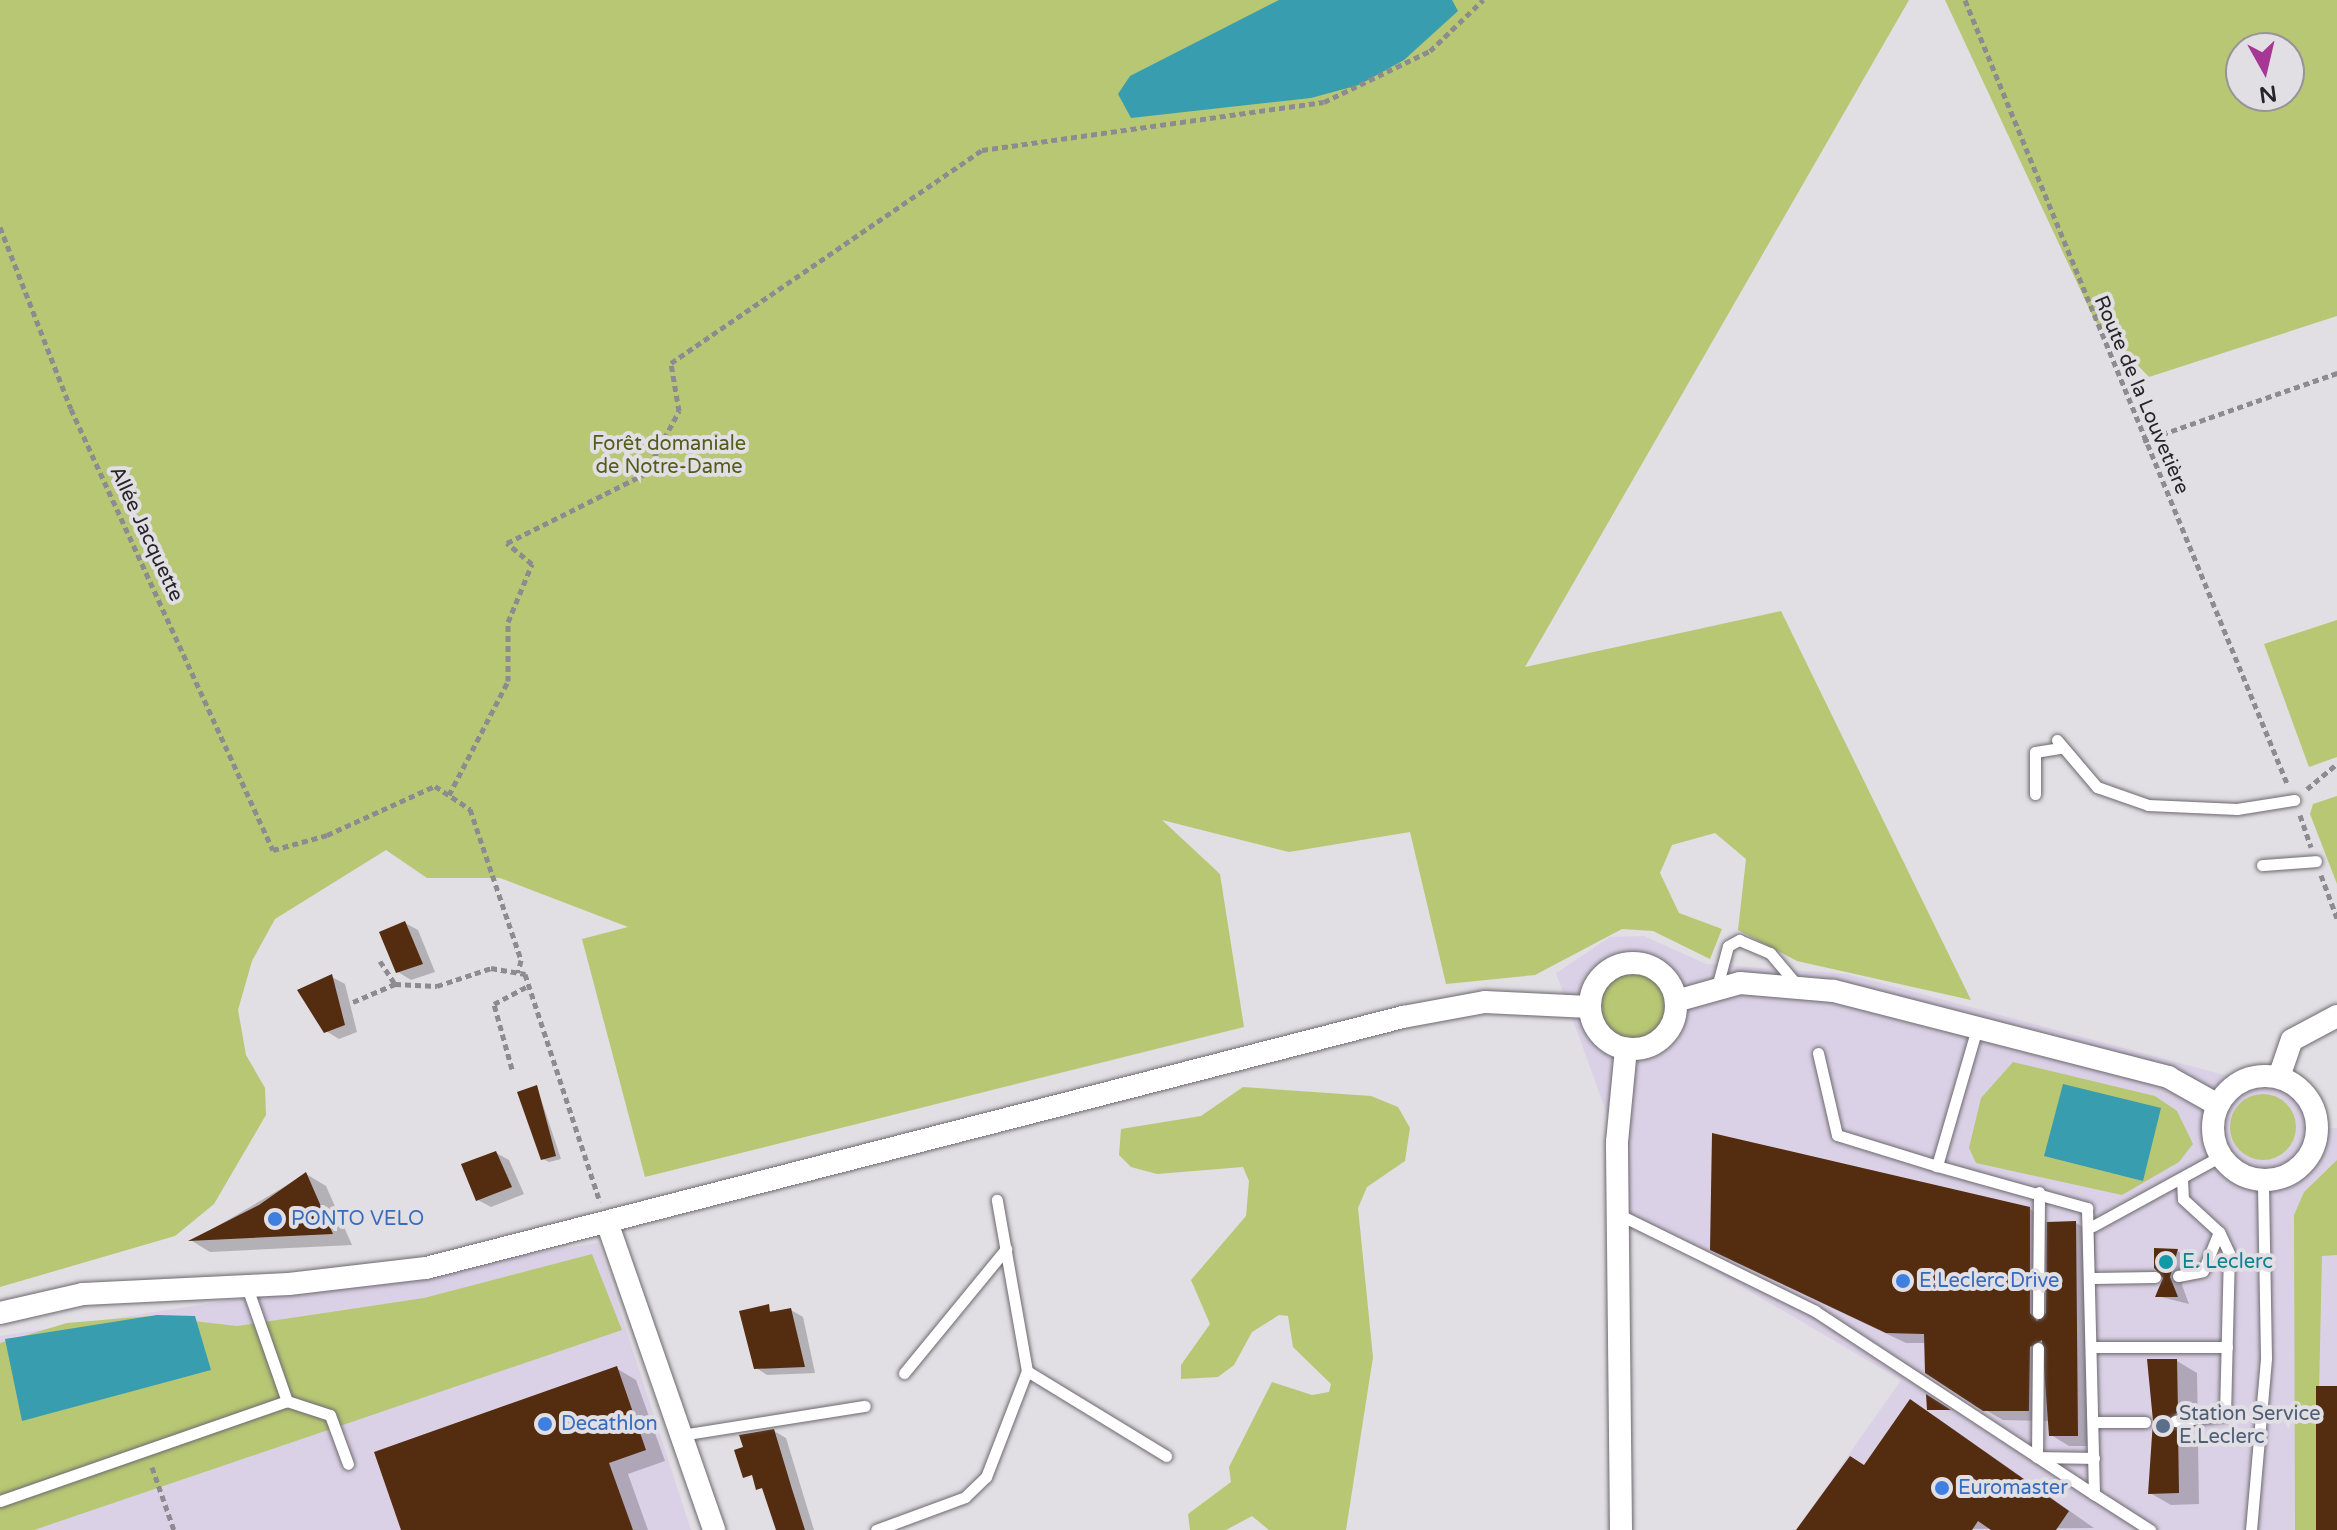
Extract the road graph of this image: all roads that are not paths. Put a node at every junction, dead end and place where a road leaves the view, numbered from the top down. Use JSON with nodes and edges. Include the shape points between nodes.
{"nodes":[{"id":1,"x":2035,"y":794,"type":"dead end"},
{"id":2,"x":2294,"y":800,"type":"road end"},
{"id":3,"x":2316,"y":861,"type":"dead end"},
{"id":4,"x":2262,"y":865,"type":"dead end"},
{"id":5,"x":1797,"y":985,"type":"junction"},
{"id":6,"x":1717,"y":987,"type":"junction"},
{"id":7,"x":1676,"y":1001,"type":"junction"},
{"id":8,"x":1589,"y":1007,"type":"junction"},
{"id":9,"x":2337,"y":1016,"type":"edge"},
{"id":10,"x":1977,"y":1028,"type":"junction"},
{"id":11,"x":1626,"y":1048,"type":"junction"},
{"id":12,"x":1818,"y":1053,"type":"dead end"},
{"id":13,"x":2279,"y":1077,"type":"junction"},
{"id":14,"x":2218,"y":1105,"type":"junction"},
{"id":15,"x":2327,"y":1129,"type":"edge"},
{"id":16,"x":2221,"y":1156,"type":"junction"},
{"id":17,"x":1937,"y":1166,"type":"junction"},
{"id":18,"x":2182,"y":1178,"type":"junction"},
{"id":19,"x":2263,"y":1180,"type":"junction"},
{"id":20,"x":2039,"y":1192,"type":"junction"},
{"id":21,"x":997,"y":1200,"type":"dead end"},
{"id":22,"x":1618,"y":1214,"type":"junction"},
{"id":23,"x":608,"y":1225,"type":"junction"},
{"id":24,"x":2093,"y":1226,"type":"junction"},
{"id":25,"x":2219,"y":1232,"type":"junction"},
{"id":26,"x":1006,"y":1249,"type":"junction"},
{"id":27,"x":2178,"y":1276,"type":"dead end"},
{"id":28,"x":2155,"y":1277,"type":"dead end"},
{"id":29,"x":2093,"y":1278,"type":"junction"},
{"id":30,"x":247,"y":1287,"type":"junction"},
{"id":31,"x":0,"y":1313,"type":"edge"},
{"id":32,"x":2038,"y":1313,"type":"dead end"},
{"id":33,"x":2093,"y":1347,"type":"junction"},
{"id":34,"x":2227,"y":1347,"type":"junction"},
{"id":35,"x":2038,"y":1348,"type":"dead end"},
{"id":36,"x":1027,"y":1371,"type":"junction"},
{"id":37,"x":904,"y":1373,"type":"dead end"},
{"id":38,"x":287,"y":1401,"type":"junction"},
{"id":39,"x":865,"y":1406,"type":"dead end"},
{"id":40,"x":2175,"y":1421,"type":"dead end"},
{"id":41,"x":2094,"y":1422,"type":"junction"},
{"id":42,"x":2145,"y":1422,"type":"dead end"},
{"id":43,"x":681,"y":1435,"type":"junction"},
{"id":44,"x":1166,"y":1456,"type":"dead end"},
{"id":45,"x":2037,"y":1457,"type":"junction"},
{"id":46,"x":2094,"y":1458,"type":"junction"},
{"id":47,"x":348,"y":1464,"type":"dead end"},
{"id":48,"x":2094,"y":1494,"type":"junction"},
{"id":49,"x":0,"y":1501,"type":"edge"},
{"id":50,"x":714,"y":1530,"type":"edge"},
{"id":51,"x":876,"y":1530,"type":"edge"},
{"id":52,"x":1621,"y":1530,"type":"edge"},
{"id":53,"x":2150,"y":1530,"type":"edge"},
{"id":54,"x":2251,"y":1530,"type":"edge"}],
"edges":[{"from":1,"to":2,"type":"lane","via":[[2035,752],[2059,744],[2097,787],[2148,805],[2237,809]]},
{"from":3,"to":4,"type":"lane"},
{"from":5,"to":6,"type":"street"},
{"from":5,"to":6,"type":"lane","via":[[1770,953],[1739,940],[1728,946]]},
{"from":5,"to":10,"type":"street"},
{"from":6,"to":7,"type":"street"},
{"from":7,"to":8,"type":"street","via":[[1664,975],[1623,963],[1598,979]]},
{"from":7,"to":11,"type":"street","via":[[1663,1037]]},
{"from":8,"to":11,"type":"street","via":[[1604,1039]]},
{"from":8,"to":23,"type":"street","via":[[1526,1000],[1414,1014]]},
{"from":9,"to":13,"type":"street","via":[[2292,1040]]},
{"from":10,"to":14,"type":"street","via":[[2168,1077]]},
{"from":10,"to":17,"type":"lane"},
{"from":11,"to":22,"type":"street"},
{"from":12,"to":17,"type":"lane","via":[[1837,1135]]},
{"from":13,"to":14,"type":"street","via":[[2243,1080]]},
{"from":13,"to":15,"type":"street","via":[[2308,1098]]},
{"from":14,"to":16,"type":"street","via":[[2213,1131]]},
{"from":15,"to":19,"type":"street","via":[[2301,1166]]},
{"from":16,"to":18,"type":"lane"},
{"from":16,"to":19,"type":"street"},
{"from":17,"to":20,"type":"lane"},
{"from":18,"to":24,"type":"lane"},
{"from":18,"to":25,"type":"lane","via":[[2183,1199]]},
{"from":19,"to":54,"type":"lane","via":[[2266,1358]]},
{"from":20,"to":24,"type":"lane","via":[[2078,1202]]},
{"from":20,"to":32,"type":"lane"},
{"from":21,"to":26,"type":"lane"},
{"from":22,"to":45,"type":"lane","via":[[1815,1311]]},
{"from":22,"to":52,"type":"street"},
{"from":23,"to":30,"type":"street","via":[[426,1268]]},
{"from":23,"to":43,"type":"street"},
{"from":24,"to":29,"type":"lane"},
{"from":25,"to":27,"type":"lane","via":[[2203,1271]]},
{"from":25,"to":34,"type":"lane","via":[[2229,1253]]},
{"from":26,"to":36,"type":"lane"},
{"from":26,"to":37,"type":"lane"},
{"from":28,"to":29,"type":"lane"},
{"from":29,"to":33,"type":"lane"},
{"from":30,"to":31,"type":"street","via":[[83,1294]]},
{"from":30,"to":38,"type":"lane"},
{"from":33,"to":34,"type":"lane"},
{"from":33,"to":41,"type":"lane"},
{"from":34,"to":40,"type":"lane","via":[[2225,1415]]},
{"from":35,"to":45,"type":"lane"},
{"from":36,"to":44,"type":"lane"},
{"from":36,"to":51,"type":"lane","via":[[986,1477],[965,1497]]},
{"from":38,"to":47,"type":"lane","via":[[330,1415]]},
{"from":38,"to":49,"type":"lane"},
{"from":39,"to":43,"type":"lane"},
{"from":41,"to":42,"type":"lane"},
{"from":41,"to":46,"type":"lane"},
{"from":43,"to":50,"type":"street"},
{"from":45,"to":46,"type":"lane"},
{"from":45,"to":48,"type":"lane"},
{"from":46,"to":48,"type":"lane"},
{"from":48,"to":53,"type":"lane"}]}
